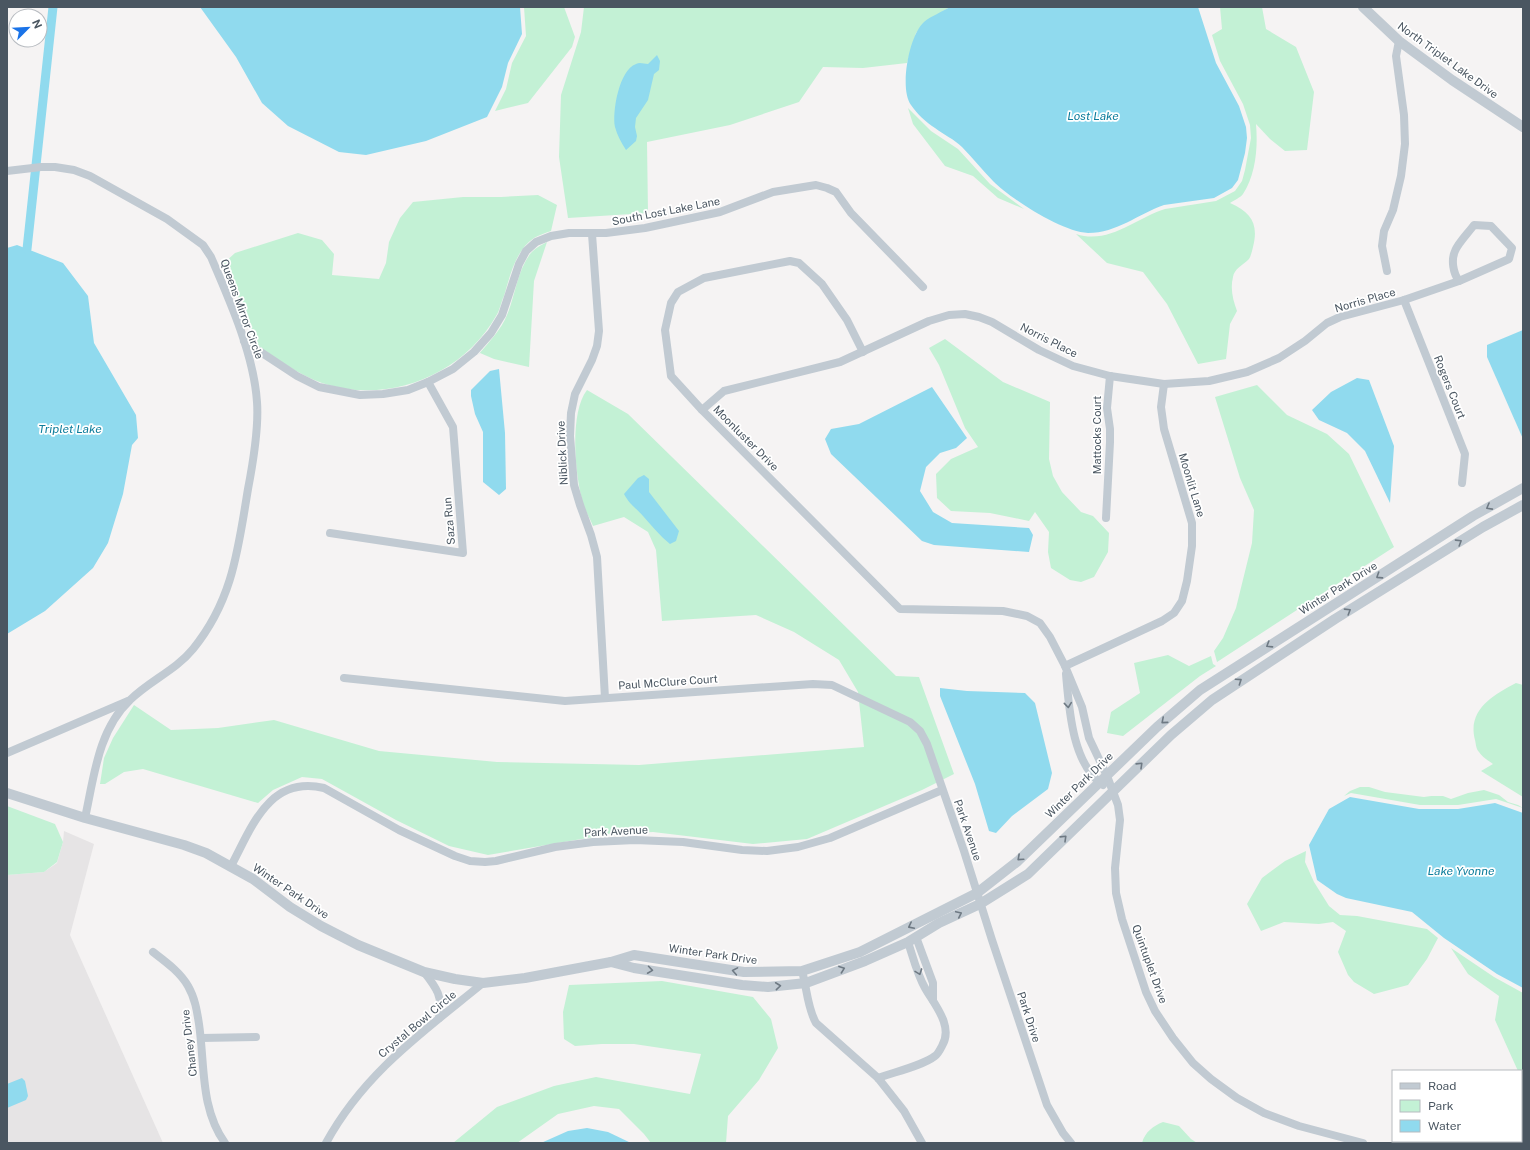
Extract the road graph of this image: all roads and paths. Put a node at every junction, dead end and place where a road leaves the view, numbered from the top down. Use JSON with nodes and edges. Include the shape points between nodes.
{"nodes":[{"id":1,"x":1362,"y":7,"type":"edge"},
{"id":2,"x":1399,"y":41,"type":"junction"},
{"id":3,"x":1523,"y":127,"type":"edge"},
{"id":4,"x":7,"y":171,"type":"edge"},
{"id":5,"x":592,"y":234,"type":"junction"},
{"id":6,"x":1387,"y":271,"type":"dead end"},
{"id":7,"x":1459,"y":281,"type":"junction"},
{"id":8,"x":923,"y":287,"type":"dead end"},
{"id":9,"x":1404,"y":300,"type":"junction"},
{"id":10,"x":244,"y":341,"type":"junction"},
{"id":11,"x":863,"y":352,"type":"junction"},
{"id":12,"x":1110,"y":376,"type":"junction"},
{"id":13,"x":428,"y":382,"type":"junction"},
{"id":14,"x":1164,"y":384,"type":"junction"},
{"id":15,"x":702,"y":410,"type":"junction"},
{"id":16,"x":1462,"y":483,"type":"dead end"},
{"id":17,"x":1523,"y":488,"type":"edge"},
{"id":18,"x":1523,"y":505,"type":"edge"},
{"id":19,"x":1106,"y":518,"type":"dead end"},
{"id":20,"x":1468,"y":519,"type":"junction"},
{"id":21,"x":1476,"y":531,"type":"junction"},
{"id":22,"x":330,"y":533,"type":"dead end"},
{"id":23,"x":1325,"y":611,"type":"junction"},
{"id":24,"x":1332,"y":621,"type":"junction"},
{"id":25,"x":1065,"y":666,"type":"junction"},
{"id":26,"x":344,"y":678,"type":"dead end"},
{"id":27,"x":605,"y":698,"type":"junction"},
{"id":28,"x":129,"y":700,"type":"junction"},
{"id":29,"x":1089,"y":738,"type":"junction"},
{"id":30,"x":1075,"y":740,"type":"junction"},
{"id":31,"x":7,"y":753,"type":"edge"},
{"id":32,"x":1107,"y":776,"type":"junction"},
{"id":33,"x":1099,"y":783,"type":"junction"},
{"id":34,"x":942,"y":790,"type":"junction"},
{"id":35,"x":1112,"y":792,"type":"junction"},
{"id":36,"x":7,"y":793,"type":"edge"},
{"id":37,"x":86,"y":818,"type":"junction"},
{"id":38,"x":231,"y":866,"type":"junction"},
{"id":39,"x":977,"y":893,"type":"junction"},
{"id":40,"x":980,"y":904,"type":"junction"},
{"id":41,"x":912,"y":939,"type":"junction"},
{"id":42,"x":153,"y":952,"type":"dead end"},
{"id":43,"x":611,"y":962,"type":"junction"},
{"id":44,"x":802,"y":971,"type":"junction"},
{"id":45,"x":424,"y":972,"type":"junction"},
{"id":46,"x":483,"y":983,"type":"junction"},
{"id":47,"x":806,"y":983,"type":"junction"},
{"id":48,"x":439,"y":1018,"type":"junction"},
{"id":49,"x":256,"y":1037,"type":"dead end"},
{"id":50,"x":201,"y":1038,"type":"junction"},
{"id":51,"x":878,"y":1078,"type":"junction"},
{"id":52,"x":225,"y":1143,"type":"edge"},
{"id":53,"x":326,"y":1143,"type":"edge"},
{"id":54,"x":922,"y":1143,"type":"edge"},
{"id":55,"x":1071,"y":1143,"type":"edge"},
{"id":56,"x":1363,"y":1143,"type":"edge"}],
"edges":[{"from":1,"to":2,"type":"street","name":"North Triplet Lake Drive"},
{"from":2,"to":3,"type":"street","name":"North Triplet Lake Drive"},
{"from":2,"to":6,"type":"street","via":[[1396,56],[1405,144],[1401,176],[1382,246]]},
{"from":4,"to":10,"type":"street","name":"Queens Mirror Circle","via":[[41,167],[74,170],[90,176],[167,219],[203,244],[211,257]]},
{"from":5,"to":8,"type":"street","name":"South Lost Lake Lane","via":[[645,228],[720,212],[773,192],[816,185],[836,192],[852,213]]},
{"from":5,"to":13,"type":"street","name":"South Lost Lake Lane","via":[[569,233],[551,236],[536,242],[526,251],[502,315],[491,333],[474,352],[453,369]]},
{"from":5,"to":27,"type":"street","name":"Niblick Drive","via":[[599,331],[592,360],[575,394],[570,436],[574,484],[597,557]]},
{"from":7,"to":7,"type":"street","name":"Norris Place","via":[[1509,259],[1512,248],[1491,226],[1474,225],[1455,251],[1453,266]]},
{"from":7,"to":9,"type":"street","name":"Norris Place"},
{"from":9,"to":14,"type":"street","name":"Norris Place","via":[[1340,317],[1327,323],[1279,358],[1247,372],[1209,381]]},
{"from":9,"to":16,"type":"street","name":"Rogers Court","via":[[1466,454]]},
{"from":10,"to":13,"type":"street","name":"South Lost Lake Lane","via":[[297,376],[319,387],[338,392],[360,395],[383,394],[408,390]]},
{"from":10,"to":28,"type":"street","name":"Queens Mirror Circle","via":[[252,372],[257,410],[252,468],[233,574],[210,626],[192,650]]},
{"from":11,"to":12,"type":"street","name":"Norris Place","via":[[929,321],[949,315],[965,314],[992,322],[1039,350],[1074,366]]},
{"from":11,"to":15,"type":"street","name":"Norris Place","via":[[840,362],[724,390]]},
{"from":11,"to":15,"type":"street","name":"Moonluster Drive","via":[[847,320],[822,284],[799,263],[790,261],[704,278],[678,292],[671,303],[665,330],[671,376]]},
{"from":12,"to":14,"type":"street","name":"Norris Place"},
{"from":12,"to":19,"type":"street","name":"Mattocks Court","via":[[1107,408],[1110,442]]},
{"from":13,"to":22,"type":"street","name":"Saza Run","via":[[453,427],[463,553]]},
{"from":14,"to":25,"type":"street","name":"Moonlit Lane","via":[[1161,407],[1164,429],[1192,523],[1192,546],[1182,601],[1174,613],[1162,622]]},
{"from":15,"to":25,"type":"street","name":"Moonluster Drive","via":[[900,609],[1003,611],[1027,616],[1045,629]]},
{"from":17,"to":20,"type":"street","name":"Winter Park Drive","one_way":true},
{"from":18,"to":21,"type":"street","name":"Winter Park Drive"},
{"from":20,"to":21,"type":"street"},
{"from":20,"to":23,"type":"street","name":"Winter Park Drive","one_way":true},
{"from":24,"to":21,"type":"street","name":"Winter Park Drive","one_way":true},
{"from":23,"to":24,"type":"street"},
{"from":23,"to":32,"type":"street","name":"Winter Park Drive","one_way":true,"via":[[1200,690]]},
{"from":35,"to":24,"type":"street","name":"Winter Park Drive","one_way":true,"via":[[1171,735],[1212,700]]},
{"from":25,"to":29,"type":"street","name":"Moonluster Drive","via":[[1082,707]]},
{"from":25,"to":30,"type":"street","name":"Moonluster Drive","one_way":true},
{"from":26,"to":27,"type":"street","name":"Paul McClure Court","via":[[566,701]]},
{"from":27,"to":34,"type":"street","name":"Paul McClure Court","via":[[813,684],[832,685],[910,722],[920,731],[927,744]]},
{"from":28,"to":31,"type":"street","name":"Queens Mirror Circle"},
{"from":28,"to":37,"type":"street","name":"Queens Mirror Circle","via":[[104,737]]},
{"from":29,"to":30,"type":"street"},
{"from":29,"to":32,"type":"street","name":"Moonluster Drive"},
{"from":30,"to":33,"type":"street","name":"Moonluster Drive","via":[[1089,773]]},
{"from":32,"to":33,"type":"street","name":"Winter Park Drive"},
{"from":32,"to":35,"type":"street","name":"Quintuplet Drive"},
{"from":33,"to":35,"type":"street"},
{"from":33,"to":39,"type":"street","name":"Winter Park Drive","one_way":true,"via":[[1018,861]]},
{"from":34,"to":38,"type":"street","name":"Park Avenue","via":[[830,838],[798,847],[767,851],[684,842],[593,842],[555,847],[485,862],[454,856],[399,830],[324,788],[310,785],[295,786],[279,793],[268,803]]},
{"from":34,"to":39,"type":"street","name":"Park Avenue"},
{"from":40,"to":35,"type":"street","name":"Winter Park Drive","one_way":true,"via":[[1028,874]]},
{"from":35,"to":56,"type":"street","name":"Quintuplet Drive","via":[[1118,805],[1120,820],[1115,868],[1116,893],[1122,919],[1146,992],[1173,1038],[1193,1063],[1211,1079],[1264,1113],[1299,1126]]},
{"from":36,"to":37,"type":"street","name":"Winter Park Drive"},
{"from":37,"to":38,"type":"street","name":"Winter Park Drive","via":[[184,845]]},
{"from":38,"to":45,"type":"street","name":"Winter Park Drive","via":[[321,926],[358,945]]},
{"from":39,"to":40,"type":"street","name":"Park Drive"},
{"from":39,"to":44,"type":"street","name":"Winter Park Drive","one_way":true,"via":[[860,952]]},
{"from":41,"to":40,"type":"street","name":"Winter Park Drive","one_way":true},
{"from":40,"to":55,"type":"street","name":"Park Drive","via":[[1046,1105]]},
{"from":47,"to":41,"type":"street","name":"Winter Park Drive","one_way":true},
{"from":41,"to":51,"type":"street","via":[[925,987],[942,1019],[945,1042],[937,1055],[928,1061]]},
{"from":42,"to":50,"type":"street","name":"Chaney Drive","via":[[177,972],[188,986],[197,1006]]},
{"from":44,"to":43,"type":"street","name":"Winter Park Drive","one_way":true,"via":[[744,972],[634,955]]},
{"from":43,"to":46,"type":"street","name":"Winter Park Drive"},
{"from":43,"to":47,"type":"street","name":"Winter Park Drive","one_way":true,"via":[[742,985],[768,987]]},
{"from":44,"to":47,"type":"street"},
{"from":45,"to":46,"type":"street","name":"Winter Park Drive"},
{"from":45,"to":48,"type":"street","via":[[435,986],[440,998],[442,1009]]},
{"from":46,"to":48,"type":"street","name":"Crystal Bowl Circle"},
{"from":47,"to":51,"type":"street","via":[[810,1012],[816,1024]]},
{"from":48,"to":53,"type":"street","name":"Crystal Bowl Circle","via":[[380,1069],[358,1094]]},
{"from":49,"to":50,"type":"street"},
{"from":50,"to":52,"type":"street","name":"Chaney Drive","via":[[204,1088],[210,1112]]},
{"from":51,"to":54,"type":"street","via":[[904,1111]]}]}
